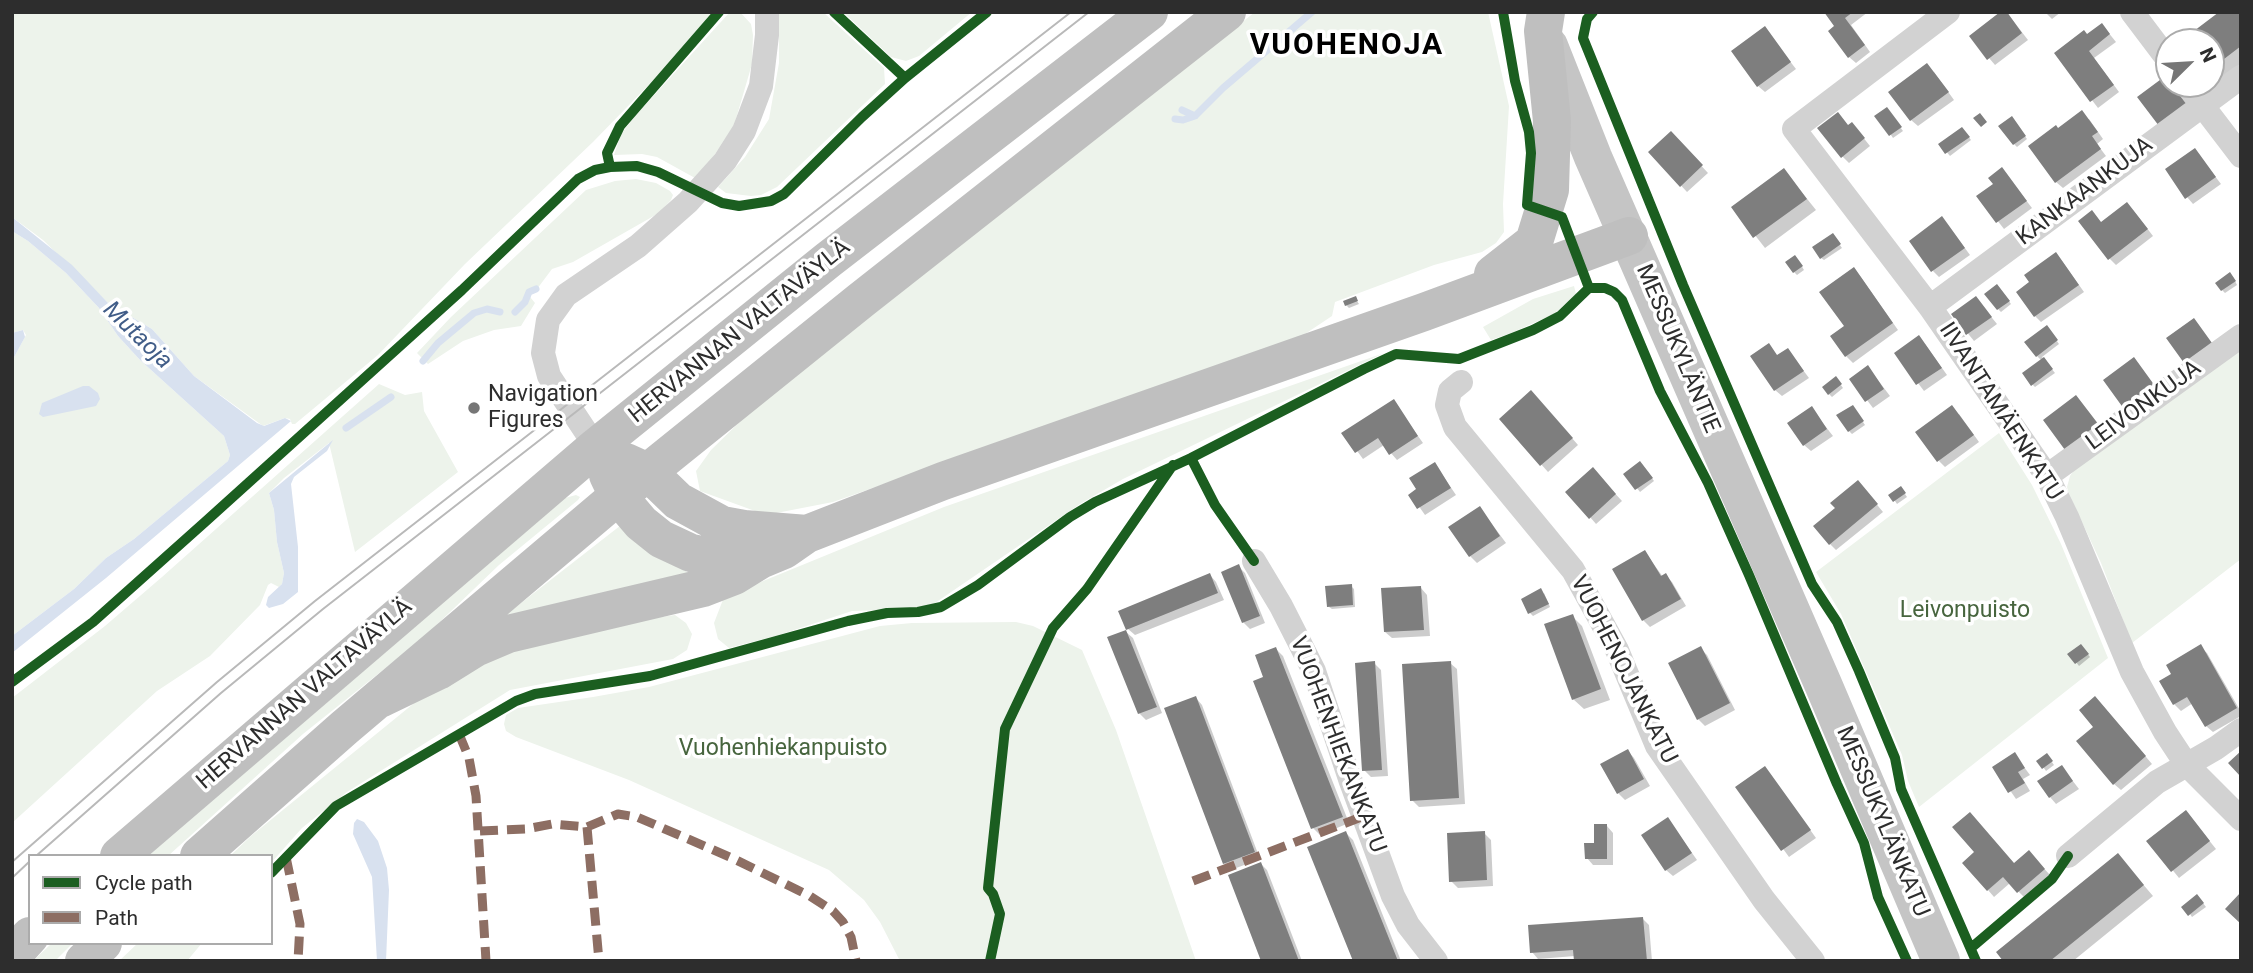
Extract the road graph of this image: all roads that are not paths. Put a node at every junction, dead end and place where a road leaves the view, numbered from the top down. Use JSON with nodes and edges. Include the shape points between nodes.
{"nodes":[{"id":1,"x":766,"y":12,"type":"edge"},
{"id":2,"x":1149,"y":12,"type":"edge"},
{"id":3,"x":1227,"y":12,"type":"edge"},
{"id":4,"x":1948,"y":12,"type":"edge"},
{"id":5,"x":2132,"y":12,"type":"edge"},
{"id":6,"x":1542,"y":18,"type":"edge"},
{"id":7,"x":2155,"y":42,"type":"edge"},
{"id":8,"x":2241,"y":77,"type":"edge"},
{"id":9,"x":2197,"y":98,"type":"edge"},
{"id":10,"x":2202,"y":105,"type":"junction"},
{"id":11,"x":2241,"y":156,"type":"edge"},
{"id":12,"x":1629,"y":236,"type":"junction"},
{"id":13,"x":1461,"y":299,"type":"junction"},
{"id":14,"x":1930,"y":307,"type":"junction"},
{"id":15,"x":2241,"y":336,"type":"edge"},
{"id":16,"x":1461,"y":382,"type":"dead end"},
{"id":17,"x":596,"y":447,"type":"junction"},
{"id":18,"x":648,"y":472,"type":"junction"},
{"id":19,"x":2047,"y":476,"type":"junction"},
{"id":20,"x":618,"y":496,"type":"junction"},
{"id":21,"x":807,"y":534,"type":"junction"},
{"id":22,"x":760,"y":560,"type":"junction"},
{"id":23,"x":1254,"y":561,"type":"dead end"},
{"id":24,"x":1823,"y":684,"type":"joint"},
{"id":25,"x":380,"y":699,"type":"junction"},
{"id":26,"x":2241,"y":730,"type":"edge"},
{"id":27,"x":2186,"y":764,"type":"junction"},
{"id":28,"x":2241,"y":819,"type":"edge"},
{"id":29,"x":121,"y":854,"type":"edge"},
{"id":30,"x":201,"y":854,"type":"edge"},
{"id":31,"x":2068,"y":856,"type":"dead end"},
{"id":32,"x":28,"y":930,"type":"edge"},
{"id":33,"x":28,"y":938,"type":"edge"},
{"id":34,"x":12,"y":939,"type":"edge"},
{"id":35,"x":101,"y":945,"type":"edge"},
{"id":36,"x":12,"y":957,"type":"edge"},
{"id":37,"x":83,"y":961,"type":"edge"},
{"id":38,"x":1436,"y":961,"type":"edge"},
{"id":39,"x":1813,"y":961,"type":"edge"},
{"id":40,"x":1941,"y":961,"type":"edge"}],
"edges":[{"from":1,"to":17,"type":"street","via":[[768,35],[761,86],[744,131],[725,161],[638,246],[566,295],[548,320],[543,353],[549,376]]},
{"from":2,"to":17,"type":"highway","name":"HERVANNAN VALTAVÄYLÄ","via":[[828,260]]},
{"from":3,"to":18,"type":"highway"},
{"from":4,"to":14,"type":"street","name":"IIVANTAMÄENKATU","via":[[1794,129]]},
{"from":5,"to":7,"type":"street"},
{"from":6,"to":12,"type":"main road","name":"MESSUKYLÄNTIE","via":[[1593,157]]},
{"from":6,"to":13,"type":"highway","via":[[1552,121],[1550,190],[1542,222],[1534,242]]},
{"from":8,"to":10,"type":"street","name":"KANKAANKUJA"},
{"from":9,"to":10,"type":"street"},
{"from":10,"to":11,"type":"street"},
{"from":10,"to":14,"type":"street","name":"KANKAANKUJA"},
{"from":12,"to":13,"type":"highway"},
{"from":12,"to":24,"type":"main road","name":"MESSUKYLÄNTIE"},
{"from":13,"to":21,"type":"highway","via":[[943,481]]},
{"from":14,"to":19,"type":"street","name":"IIVANTAMÄENKATU"},
{"from":15,"to":19,"type":"street","name":"LEIVONKUJA"},
{"from":16,"to":39,"type":"street","name":"VUOHENOJANKATU","via":[[1450,391],[1447,405],[1455,427],[1573,570],[1617,650],[1657,746],[1764,900]]},
{"from":17,"to":18,"type":"highway"},
{"from":17,"to":20,"type":"highway"},
{"from":17,"to":29,"type":"highway","name":"HERVANNAN VALTAVÄYLÄ"},
{"from":18,"to":20,"type":"highway"},
{"from":18,"to":21,"type":"highway","via":[[678,501],[722,525]]},
{"from":19,"to":27,"type":"street","name":"IIVANTAMÄENKATU","via":[[2132,672]]},
{"from":20,"to":22,"type":"highway","via":[[661,539],[691,553]]},
{"from":20,"to":25,"type":"highway"},
{"from":21,"to":22,"type":"highway","via":[[784,551]]},
{"from":22,"to":25,"type":"highway","via":[[704,588],[508,634]]},
{"from":23,"to":38,"type":"street","name":"VUOHENHIEKANKATU","via":[[1314,671],[1393,896]]},
{"from":24,"to":40,"type":"main road","name":"MESSUKYLÄNKATU"},
{"from":25,"to":30,"type":"highway"},
{"from":26,"to":27,"type":"street"},
{"from":27,"to":28,"type":"street","name":"IIVANTAMÄENKATU"},
{"from":27,"to":31,"type":"street","via":[[2157,782]]},
{"from":32,"to":34,"type":"highway"},
{"from":33,"to":36,"type":"highway"},
{"from":35,"to":37,"type":"highway"}]}
